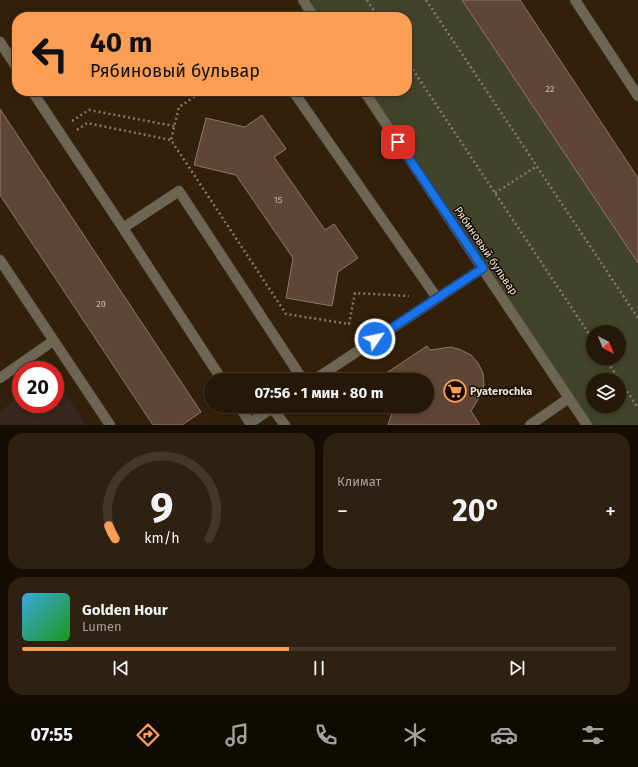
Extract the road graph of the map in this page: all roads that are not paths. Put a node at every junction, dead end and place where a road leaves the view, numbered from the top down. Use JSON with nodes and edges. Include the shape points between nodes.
{"nodes":[{"id":1,"x":303,"y":0,"type":"edge"},
{"id":2,"x":580,"y":2,"type":"edge"},
{"id":3,"x":311,"y":12,"type":"edge"},
{"id":4,"x":0,"y":42,"type":"edge"},
{"id":5,"x":12,"y":60,"type":"edge"},
{"id":6,"x":35,"y":96,"type":"edge"},
{"id":7,"x":296,"y":96,"type":"edge"},
{"id":8,"x":367,"y":96,"type":"edge"},
{"id":9,"x":638,"y":96,"type":"edge"},
{"id":10,"x":123,"y":228,"type":"junction"},
{"id":11,"x":0,"y":260,"type":"edge"},
{"id":12,"x":483,"y":268,"type":"junction"},
{"id":13,"x":437,"y":298,"type":"junction"},
{"id":14,"x":54,"y":341,"type":"junction"},
{"id":15,"x":217,"y":373,"type":"edge"},
{"id":16,"x":297,"y":373,"type":"edge"},
{"id":17,"x":324,"y":373,"type":"edge"},
{"id":18,"x":0,"y":378,"type":"edge"},
{"id":19,"x":570,"y":398,"type":"junction"},
{"id":20,"x":242,"y":413,"type":"edge"},
{"id":21,"x":265,"y":413,"type":"edge"},
{"id":22,"x":278,"y":413,"type":"edge"},
{"id":23,"x":248,"y":424,"type":"edge"},
{"id":24,"x":110,"y":425,"type":"edge"},
{"id":25,"x":285,"y":425,"type":"edge"},
{"id":26,"x":530,"y":425,"type":"edge"},
{"id":27,"x":587,"y":425,"type":"edge"}],
"edges":[{"from":1,"to":3,"type":"street"},
{"from":2,"to":9,"type":"street"},
{"from":4,"to":5,"type":"street"},
{"from":6,"to":10,"type":"street"},
{"from":7,"to":13,"type":"street"},
{"from":8,"to":12,"type":"street","name":"Рябиновый бульвар"},
{"from":10,"to":15,"type":"street"},
{"from":10,"to":16,"type":"street","via":[[179,191]]},
{"from":11,"to":14,"type":"street"},
{"from":12,"to":13,"type":"street"},
{"from":12,"to":19,"type":"street","name":"Рябиновый бульвар"},
{"from":13,"to":17,"type":"street"},
{"from":14,"to":18,"type":"street"},
{"from":14,"to":24,"type":"street"},
{"from":19,"to":26,"type":"street"},
{"from":19,"to":27,"type":"street","name":"Рябиновый бульвар"},
{"from":20,"to":23,"type":"street"},
{"from":21,"to":23,"type":"street"},
{"from":22,"to":25,"type":"street"}]}
